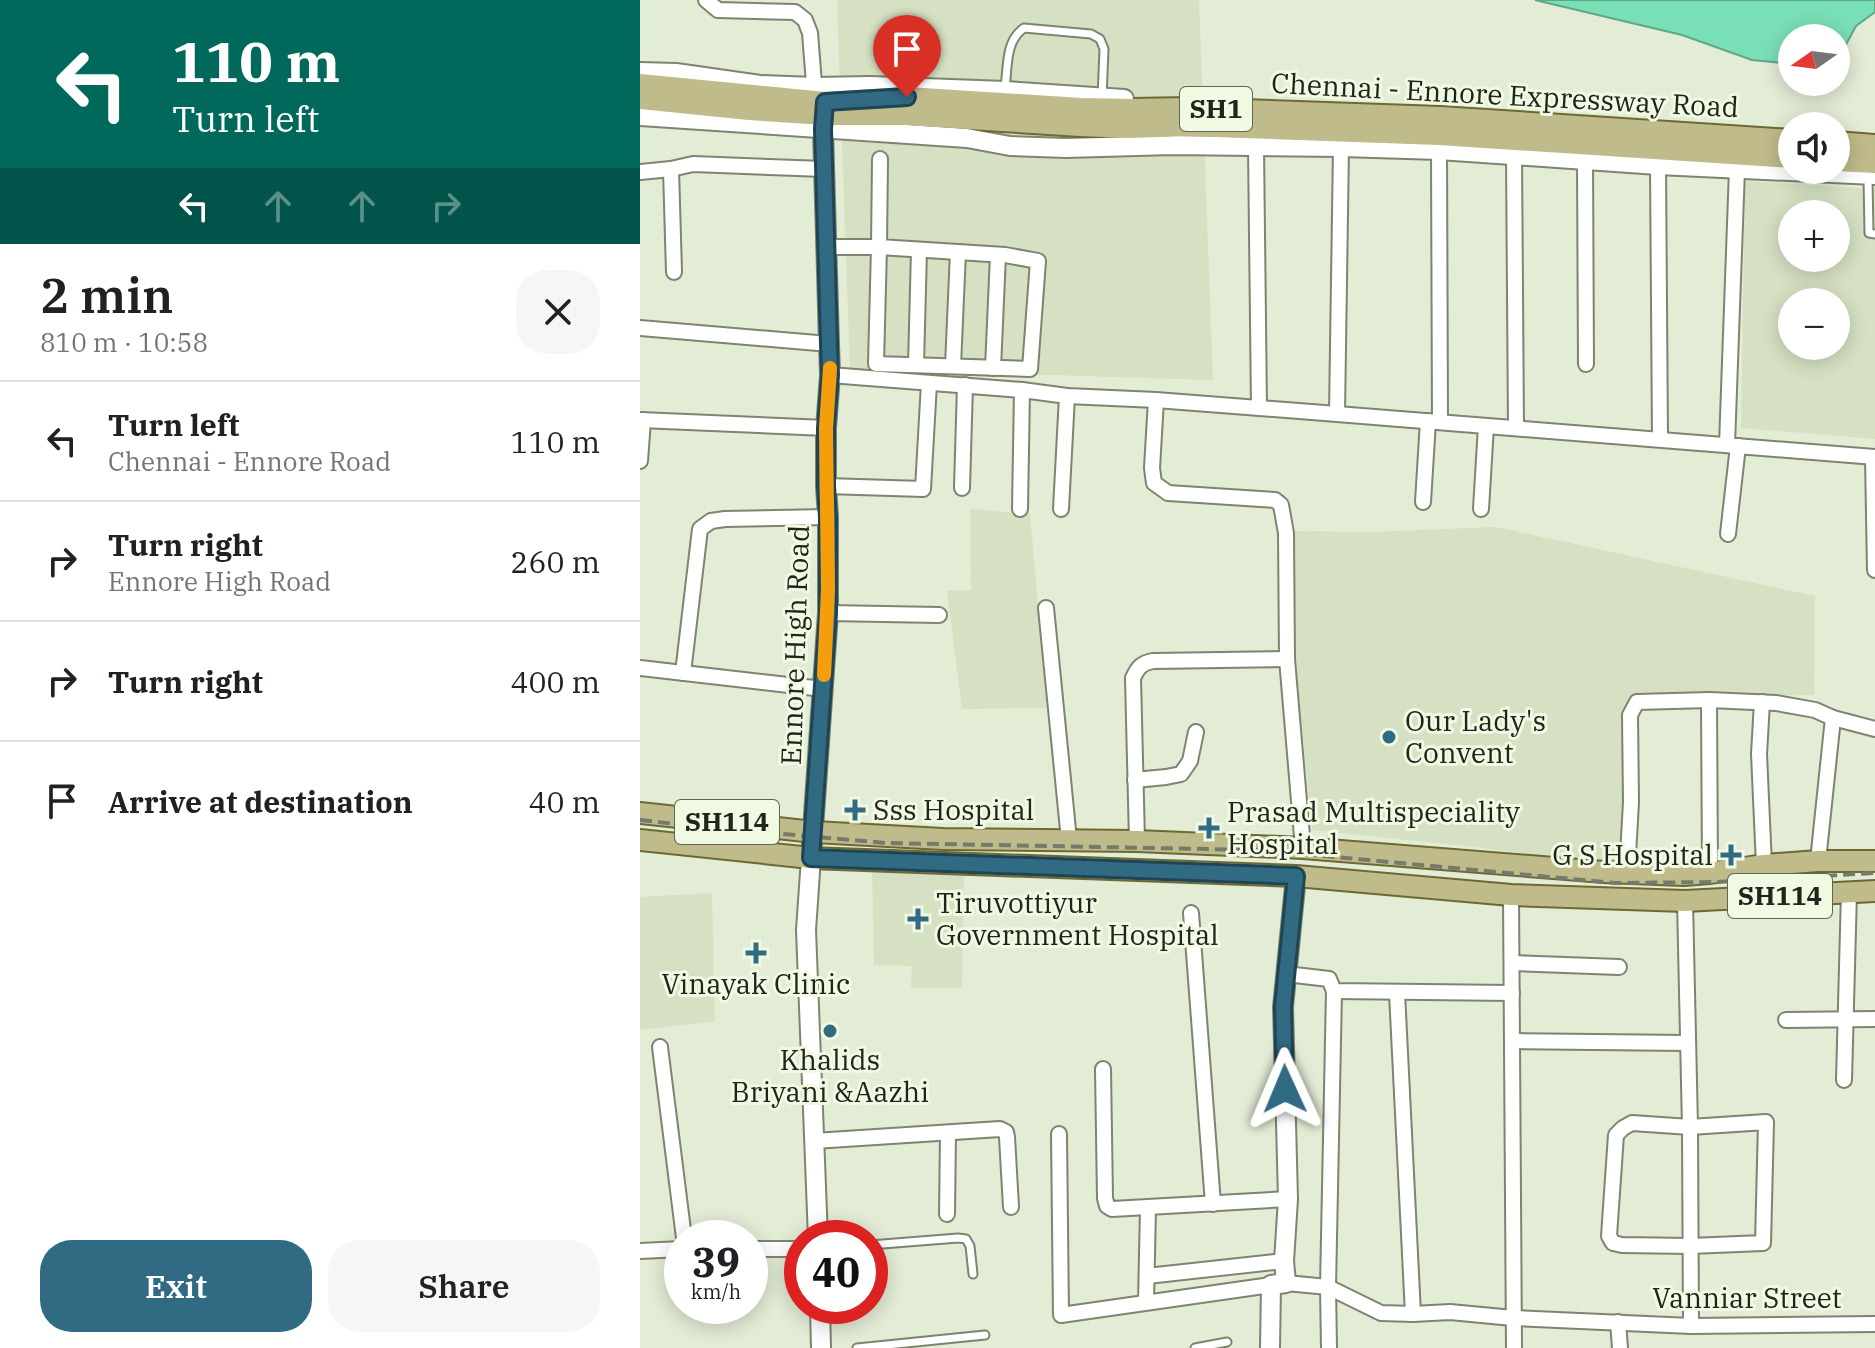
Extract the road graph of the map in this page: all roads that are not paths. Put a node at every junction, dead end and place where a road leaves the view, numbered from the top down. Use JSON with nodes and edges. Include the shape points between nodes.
{"nodes":[{"id":1,"x":706,"y":0,"type":"edge"},
{"id":2,"x":640,"y":72,"type":"edge"},
{"id":3,"x":640,"y":84,"type":"edge"},
{"id":4,"x":1004,"y":97,"type":"junction"},
{"id":5,"x":640,"y":99,"type":"edge"},
{"id":6,"x":1102,"y":103,"type":"junction"},
{"id":7,"x":820,"y":107,"type":"junction"},
{"id":8,"x":640,"y":116,"type":"edge"},
{"id":9,"x":1778,"y":129,"type":"edge"},
{"id":10,"x":1850,"y":134,"type":"edge"},
{"id":11,"x":1875,"y":135,"type":"edge"},
{"id":12,"x":1778,"y":139,"type":"edge"},
{"id":13,"x":1850,"y":143,"type":"edge"},
{"id":14,"x":1875,"y":145,"type":"edge"},
{"id":15,"x":1256,"y":146,"type":"junction"},
{"id":16,"x":1341,"y":147,"type":"junction"},
{"id":17,"x":1439,"y":150,"type":"junction"},
{"id":18,"x":1514,"y":154,"type":"junction"},
{"id":19,"x":1778,"y":157,"type":"edge"},
{"id":20,"x":880,"y":159,"type":"dead end"},
{"id":21,"x":1585,"y":160,"type":"junction"},
{"id":22,"x":1658,"y":165,"type":"junction"},
{"id":23,"x":1850,"y":165,"type":"edge"},
{"id":24,"x":671,"y":169,"type":"junction"},
{"id":25,"x":824,"y":169,"type":"junction"},
{"id":26,"x":1737,"y":169,"type":"junction"},
{"id":27,"x":1873,"y":171,"type":"edge"},
{"id":28,"x":640,"y":172,"type":"edge"},
{"id":29,"x":1875,"y":234,"type":"edge"},
{"id":30,"x":827,"y":247,"type":"junction"},
{"id":31,"x":879,"y":247,"type":"junction"},
{"id":32,"x":919,"y":250,"type":"junction"},
{"id":33,"x":958,"y":252,"type":"junction"},
{"id":34,"x":998,"y":255,"type":"junction"},
{"id":35,"x":674,"y":272,"type":"dead end"},
{"id":36,"x":640,"y":328,"type":"edge"},
{"id":37,"x":829,"y":344,"type":"junction"},
{"id":38,"x":1586,"y":364,"type":"dead end"},
{"id":39,"x":916,"y":365,"type":"junction"},
{"id":40,"x":953,"y":366,"type":"junction"},
{"id":41,"x":993,"y":368,"type":"junction"},
{"id":42,"x":830,"y":375,"type":"junction"},
{"id":43,"x":929,"y":383,"type":"junction"},
{"id":44,"x":965,"y":385,"type":"junction"},
{"id":45,"x":1022,"y":390,"type":"junction"},
{"id":46,"x":1067,"y":396,"type":"junction"},
{"id":47,"x":1156,"y":400,"type":"junction"},
{"id":48,"x":1259,"y":408,"type":"junction"},
{"id":49,"x":1337,"y":414,"type":"junction"},
{"id":50,"x":642,"y":420,"type":"edge"},
{"id":51,"x":1434,"y":422,"type":"junction"},
{"id":52,"x":1486,"y":426,"type":"junction"},
{"id":53,"x":826,"y":428,"type":"junction"},
{"id":54,"x":1516,"y":428,"type":"junction"},
{"id":55,"x":1660,"y":439,"type":"junction"},
{"id":56,"x":1732,"y":445,"type":"junction"},
{"id":57,"x":1874,"y":457,"type":"edge"},
{"id":58,"x":640,"y":461,"type":"edge"},
{"id":59,"x":826,"y":486,"type":"junction"},
{"id":60,"x":962,"y":488,"type":"dead end"},
{"id":61,"x":1423,"y":502,"type":"dead end"},
{"id":62,"x":1020,"y":509,"type":"dead end"},
{"id":63,"x":1061,"y":509,"type":"dead end"},
{"id":64,"x":1481,"y":509,"type":"dead end"},
{"id":65,"x":828,"y":517,"type":"junction"},
{"id":66,"x":1728,"y":534,"type":"dead end"},
{"id":67,"x":1875,"y":570,"type":"edge"},
{"id":68,"x":1046,"y":608,"type":"dead end"},
{"id":69,"x":828,"y":613,"type":"junction"},
{"id":70,"x":939,"y":615,"type":"dead end"},
{"id":71,"x":1287,"y":659,"type":"junction"},
{"id":72,"x":640,"y":668,"type":"edge"},
{"id":73,"x":683,"y":673,"type":"junction"},
{"id":74,"x":823,"y":689,"type":"junction"},
{"id":75,"x":1709,"y":700,"type":"junction"},
{"id":76,"x":1762,"y":702,"type":"junction"},
{"id":77,"x":1833,"y":718,"type":"junction"},
{"id":78,"x":1875,"y":729,"type":"edge"},
{"id":79,"x":1196,"y":732,"type":"dead end"},
{"id":80,"x":1135,"y":780,"type":"junction"},
{"id":81,"x":640,"y":813,"type":"edge"},
{"id":82,"x":814,"y":832,"type":"junction"},
{"id":83,"x":640,"y":840,"type":"edge"},
{"id":84,"x":1069,"y":840,"type":"junction"},
{"id":85,"x":1137,"y":841,"type":"junction"},
{"id":86,"x":1303,"y":848,"type":"junction"},
{"id":87,"x":811,"y":858,"type":"junction"},
{"id":88,"x":1818,"y":861,"type":"junction"},
{"id":89,"x":1875,"y":861,"type":"edge"},
{"id":90,"x":1764,"y":865,"type":"junction"},
{"id":91,"x":1633,"y":873,"type":"junction"},
{"id":92,"x":1710,"y":873,"type":"junction"},
{"id":93,"x":1296,"y":876,"type":"junction"},
{"id":94,"x":1875,"y":891,"type":"edge"},
{"id":95,"x":1849,"y":892,"type":"junction"},
{"id":96,"x":1511,"y":895,"type":"junction"},
{"id":97,"x":1638,"y":900,"type":"junction"},
{"id":98,"x":1685,"y":901,"type":"junction"},
{"id":99,"x":1191,"y":913,"type":"dead end"},
{"id":100,"x":1512,"y":963,"type":"junction"},
{"id":101,"x":1619,"y":967,"type":"dead end"},
{"id":102,"x":1286,"y":974,"type":"junction"},
{"id":103,"x":1334,"y":991,"type":"junction"},
{"id":104,"x":1397,"y":993,"type":"junction"},
{"id":105,"x":1512,"y":993,"type":"junction"},
{"id":106,"x":1875,"y":1019,"type":"edge"},
{"id":107,"x":1786,"y":1020,"type":"dead end"},
{"id":108,"x":1846,"y":1020,"type":"junction"},
{"id":109,"x":1513,"y":1041,"type":"junction"},
{"id":110,"x":1688,"y":1043,"type":"junction"},
{"id":111,"x":660,"y":1047,"type":"dead end"},
{"id":112,"x":1103,"y":1069,"type":"dead end"},
{"id":113,"x":1844,"y":1080,"type":"dead end"},
{"id":114,"x":1690,"y":1127,"type":"junction"},
{"id":115,"x":948,"y":1133,"type":"junction"},
{"id":116,"x":1059,"y":1134,"type":"dead end"},
{"id":117,"x":814,"y":1141,"type":"junction"},
{"id":118,"x":1288,"y":1199,"type":"junction"},
{"id":119,"x":1213,"y":1204,"type":"junction"},
{"id":120,"x":1011,"y":1207,"type":"dead end"},
{"id":121,"x":1148,"y":1208,"type":"junction"},
{"id":122,"x":947,"y":1214,"type":"dead end"},
{"id":123,"x":682,"y":1220,"type":"edge"},
{"id":124,"x":817,"y":1220,"type":"edge"},
{"id":125,"x":888,"y":1244,"type":"edge"},
{"id":126,"x":1690,"y":1246,"type":"junction"},
{"id":127,"x":664,"y":1250,"type":"edge"},
{"id":128,"x":640,"y":1251,"type":"edge"},
{"id":129,"x":1284,"y":1261,"type":"junction"},
{"id":130,"x":973,"y":1274,"type":"dead end"},
{"id":131,"x":1147,"y":1276,"type":"junction"},
{"id":132,"x":1278,"y":1284,"type":"junction"},
{"id":133,"x":1328,"y":1287,"type":"junction"},
{"id":134,"x":1146,"y":1302,"type":"junction"},
{"id":135,"x":1413,"y":1314,"type":"junction"},
{"id":136,"x":1513,"y":1318,"type":"junction"},
{"id":137,"x":1618,"y":1322,"type":"junction"},
{"id":138,"x":820,"y":1324,"type":"edge"},
{"id":139,"x":1875,"y":1324,"type":"edge"},
{"id":140,"x":1691,"y":1326,"type":"junction"},
{"id":141,"x":985,"y":1335,"type":"dead end"},
{"id":142,"x":1227,"y":1342,"type":"dead end"},
{"id":143,"x":821,"y":1348,"type":"edge"},
{"id":144,"x":857,"y":1348,"type":"edge"},
{"id":145,"x":1195,"y":1348,"type":"edge"},
{"id":146,"x":1270,"y":1348,"type":"edge"},
{"id":147,"x":1329,"y":1348,"type":"edge"},
{"id":148,"x":1514,"y":1348,"type":"edge"},
{"id":149,"x":1620,"y":1348,"type":"edge"}],
"edges":[{"from":1,"to":7,"type":"street","via":[[718,10],[795,12],[805,20]]},
{"from":2,"to":7,"type":"street","via":[[760,85]]},
{"from":3,"to":7,"type":"main road","name":"Chennai - Ennore Expressway Road","number":"SH1"},
{"from":4,"to":6,"type":"main road","name":"Chennai - Ennore Expressway Road","number":"SH1"},
{"from":4,"to":6,"type":"lane","via":[[1011,41],[1024,28],[1100,39]]},
{"from":4,"to":7,"type":"main road","name":"Chennai - Ennore Expressway Road","number":"SH1","via":[[907,97]]},
{"from":5,"to":7,"type":"main road","name":"Chennai - Ennore Expressway Road","number":"SH1","via":[[749,110]]},
{"from":6,"to":9,"type":"street","via":[[1338,104]]},
{"from":6,"to":12,"type":"main road","name":"Chennai - Ennore Expressway Road","number":"SH1","via":[[1440,117]]},
{"from":7,"to":8,"type":"street"},
{"from":7,"to":15,"type":"street","via":[[1010,146]]},
{"from":7,"to":19,"type":"main road","name":"Chennai - Ennore Expressway Road","number":"SH1","via":[[1093,126],[1439,135]]},
{"from":7,"to":25,"type":"street","name":"Ennore High Road"},
{"from":10,"to":11,"type":"street"},
{"from":13,"to":14,"type":"main road"},
{"from":15,"to":16,"type":"street"},
{"from":15,"to":48,"type":"street"},
{"from":16,"to":17,"type":"street"},
{"from":16,"to":49,"type":"street"},
{"from":17,"to":18,"type":"street"},
{"from":17,"to":51,"type":"street"},
{"from":18,"to":21,"type":"street"},
{"from":18,"to":54,"type":"street"},
{"from":20,"to":31,"type":"street"},
{"from":21,"to":22,"type":"street"},
{"from":21,"to":38,"type":"street"},
{"from":22,"to":26,"type":"street"},
{"from":22,"to":55,"type":"street"},
{"from":23,"to":27,"type":"main road"},
{"from":24,"to":25,"type":"street","via":[[693,164]]},
{"from":24,"to":28,"type":"street"},
{"from":24,"to":35,"type":"street"},
{"from":25,"to":30,"type":"street","name":"Ennore High Road"},
{"from":26,"to":27,"type":"street"},
{"from":26,"to":56,"type":"street"},
{"from":27,"to":29,"type":"lane","via":[[1869,233]]},
{"from":30,"to":31,"type":"street"},
{"from":30,"to":37,"type":"street","name":"Ennore High Road"},
{"from":31,"to":32,"type":"street"},
{"from":31,"to":39,"type":"street","via":[[876,364]]},
{"from":32,"to":33,"type":"street"},
{"from":32,"to":39,"type":"street"},
{"from":33,"to":34,"type":"street"},
{"from":33,"to":40,"type":"street"},
{"from":34,"to":41,"type":"street"},
{"from":34,"to":41,"type":"street","via":[[1038,261],[1030,369]]},
{"from":36,"to":37,"type":"street"},
{"from":37,"to":42,"type":"street","name":"Ennore High Road"},
{"from":39,"to":40,"type":"street"},
{"from":40,"to":41,"type":"street"},
{"from":42,"to":43,"type":"street"},
{"from":42,"to":53,"type":"street","name":"Ennore High Road"},
{"from":43,"to":44,"type":"street"},
{"from":43,"to":59,"type":"street","via":[[923,489]]},
{"from":44,"to":45,"type":"street"},
{"from":44,"to":60,"type":"street"},
{"from":45,"to":46,"type":"street"},
{"from":45,"to":62,"type":"street"},
{"from":46,"to":47,"type":"street"},
{"from":46,"to":63,"type":"street"},
{"from":47,"to":48,"type":"street"},
{"from":47,"to":71,"type":"street","via":[[1152,468],[1154,483],[1161,489],[1275,500],[1281,505]]},
{"from":48,"to":49,"type":"street"},
{"from":49,"to":51,"type":"street"},
{"from":50,"to":53,"type":"street"},
{"from":50,"to":58,"type":"street"},
{"from":51,"to":52,"type":"street"},
{"from":51,"to":61,"type":"street"},
{"from":52,"to":54,"type":"street"},
{"from":52,"to":64,"type":"street"},
{"from":53,"to":59,"type":"street","name":"Ennore High Road"},
{"from":54,"to":55,"type":"street"},
{"from":55,"to":56,"type":"street"},
{"from":56,"to":57,"type":"street"},
{"from":56,"to":66,"type":"street"},
{"from":57,"to":67,"type":"street"},
{"from":59,"to":65,"type":"street","name":"Ennore High Road"},
{"from":65,"to":69,"type":"street","name":"Ennore High Road"},
{"from":65,"to":73,"type":"street","via":[[725,519],[700,529]]},
{"from":68,"to":84,"type":"street"},
{"from":69,"to":70,"type":"street"},
{"from":69,"to":74,"type":"street","name":"Ennore High Road"},
{"from":71,"to":80,"type":"street","via":[[1143,663],[1133,678]]},
{"from":71,"to":86,"type":"street"},
{"from":72,"to":73,"type":"street"},
{"from":73,"to":74,"type":"street"},
{"from":74,"to":82,"type":"street","name":"Ennore High Road"},
{"from":75,"to":76,"type":"street"},
{"from":75,"to":91,"type":"street","via":[[1637,702],[1630,715]]},
{"from":75,"to":92,"type":"street"},
{"from":76,"to":77,"type":"street"},
{"from":76,"to":90,"type":"street"},
{"from":77,"to":78,"type":"street"},
{"from":77,"to":88,"type":"street"},
{"from":79,"to":80,"type":"street","via":[[1190,761],[1181,774]]},
{"from":80,"to":85,"type":"street"},
{"from":81,"to":82,"type":"main road","number":"SH114"},
{"from":82,"to":84,"type":"main road","number":"SH114"},
{"from":82,"to":87,"type":"street","name":"Ennore High Road"},
{"from":83,"to":87,"type":"main road","number":"SH114"},
{"from":84,"to":85,"type":"main road","number":"SH114"},
{"from":85,"to":86,"type":"main road","number":"SH114"},
{"from":86,"to":91,"type":"main road","number":"SH114"},
{"from":87,"to":93,"type":"main road","number":"SH114"},
{"from":87,"to":117,"type":"street","name":"Ennore High Road","via":[[806,930]]},
{"from":88,"to":89,"type":"main road","number":"SH114"},
{"from":88,"to":90,"type":"main road","number":"SH114"},
{"from":90,"to":92,"type":"main road","number":"SH114"},
{"from":91,"to":92,"type":"main road","number":"SH114"},
{"from":91,"to":97,"type":"main road"},
{"from":93,"to":96,"type":"main road","number":"SH114"},
{"from":93,"to":102,"type":"street"},
{"from":94,"to":95,"type":"main road","number":"SH114"},
{"from":95,"to":98,"type":"main road","number":"SH114"},
{"from":95,"to":108,"type":"street"},
{"from":96,"to":97,"type":"main road","number":"SH114"},
{"from":96,"to":100,"type":"street"},
{"from":97,"to":98,"type":"main road","number":"SH114"},
{"from":98,"to":110,"type":"street"},
{"from":99,"to":119,"type":"street"},
{"from":100,"to":101,"type":"street"},
{"from":100,"to":105,"type":"street"},
{"from":102,"to":103,"type":"street","via":[[1329,979]]},
{"from":102,"to":118,"type":"street"},
{"from":103,"to":104,"type":"street"},
{"from":103,"to":133,"type":"street"},
{"from":104,"to":105,"type":"street"},
{"from":104,"to":135,"type":"street"},
{"from":105,"to":109,"type":"street"},
{"from":106,"to":108,"type":"street"},
{"from":107,"to":108,"type":"street"},
{"from":108,"to":113,"type":"street"},
{"from":109,"to":110,"type":"street"},
{"from":109,"to":136,"type":"street"},
{"from":110,"to":114,"type":"street"},
{"from":111,"to":123,"type":"street"},
{"from":112,"to":121,"type":"street","via":[[1107,1206]]},
{"from":114,"to":126,"type":"street"},
{"from":114,"to":126,"type":"street","via":[[1632,1123],[1616,1135],[1609,1236],[1622,1245]]},
{"from":114,"to":126,"type":"street","via":[[1766,1122],[1763,1243]]},
{"from":115,"to":117,"type":"street"},
{"from":115,"to":120,"type":"street","via":[[1006,1132]]},
{"from":115,"to":122,"type":"street"},
{"from":116,"to":134,"type":"street","via":[[1061,1315]]},
{"from":117,"to":124,"type":"street","name":"Ennore High Road"},
{"from":118,"to":119,"type":"street"},
{"from":118,"to":129,"type":"street"},
{"from":119,"to":121,"type":"street"},
{"from":121,"to":131,"type":"street"},
{"from":125,"to":130,"type":"lane","via":[[966,1239]]},
{"from":126,"to":140,"type":"street"},
{"from":127,"to":128,"type":"street"},
{"from":129,"to":131,"type":"street"},
{"from":129,"to":132,"type":"street"},
{"from":131,"to":134,"type":"street"},
{"from":132,"to":133,"type":"street"},
{"from":132,"to":134,"type":"street"},
{"from":132,"to":146,"type":"street"},
{"from":133,"to":135,"type":"street","name":"Vanniar Street","via":[[1381,1313]]},
{"from":133,"to":147,"type":"street"},
{"from":135,"to":136,"type":"street","name":"Vanniar Street"},
{"from":136,"to":137,"type":"street","name":"Vanniar Street"},
{"from":136,"to":148,"type":"street"},
{"from":137,"to":140,"type":"street","name":"Vanniar Street"},
{"from":137,"to":149,"type":"street"},
{"from":138,"to":143,"type":"street"},
{"from":139,"to":140,"type":"street","name":"Vanniar Street"},
{"from":141,"to":144,"type":"lane"},
{"from":142,"to":145,"type":"lane"}]}
